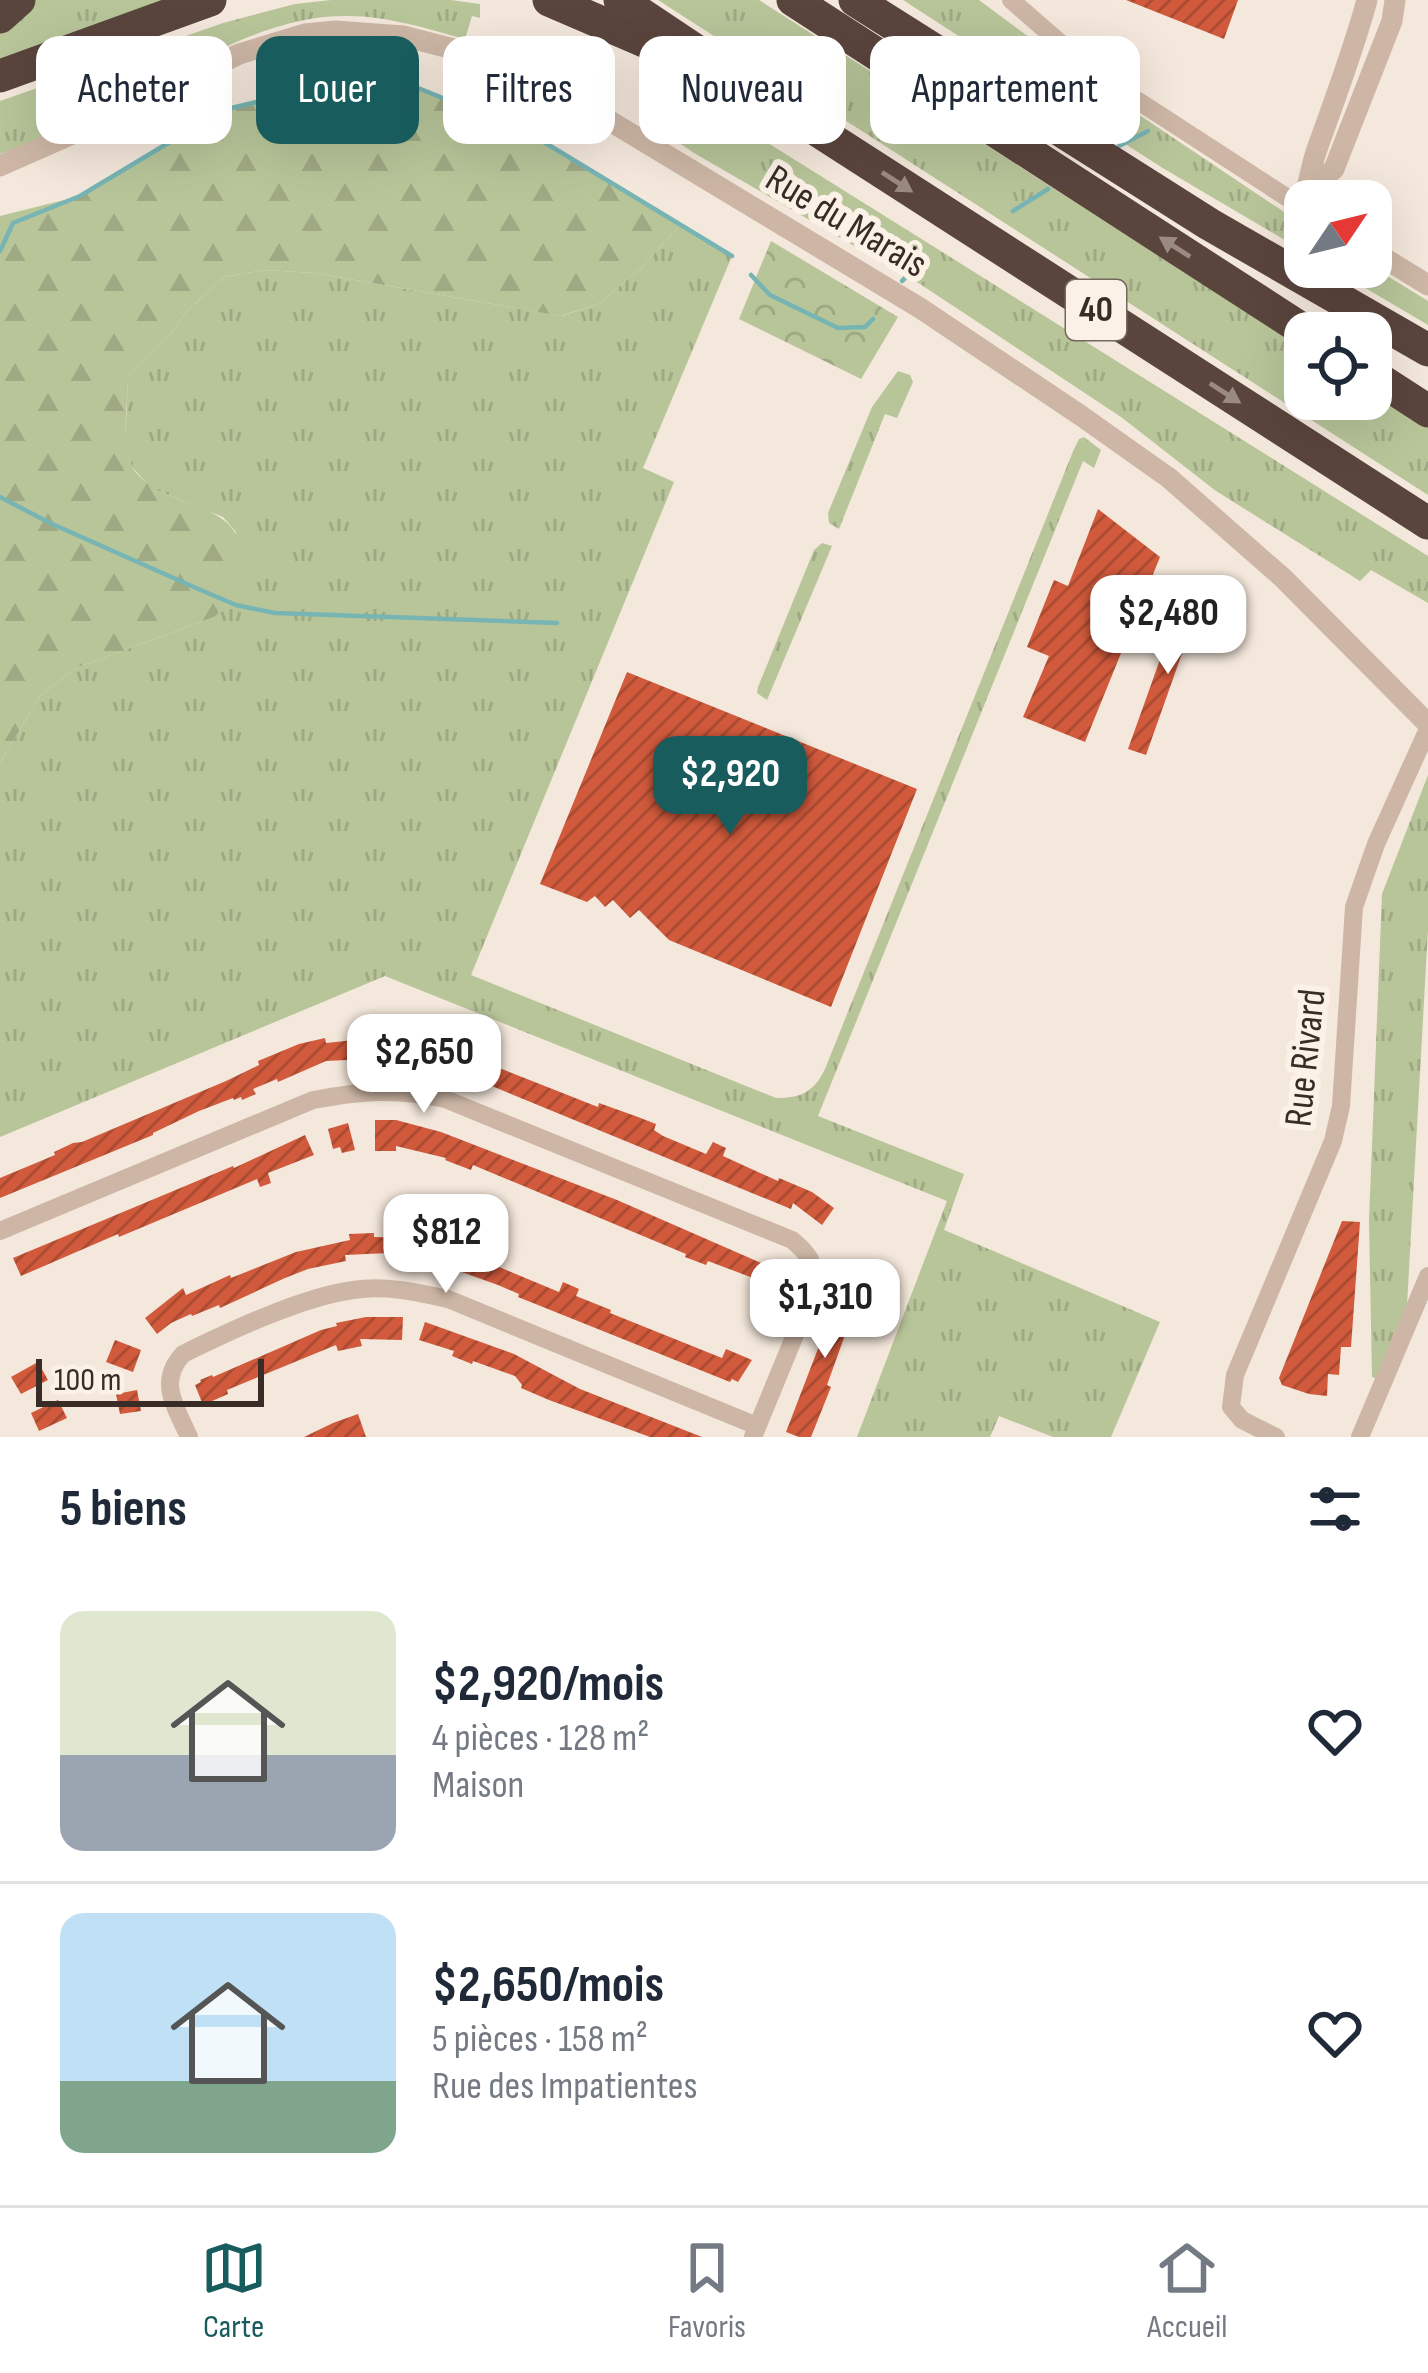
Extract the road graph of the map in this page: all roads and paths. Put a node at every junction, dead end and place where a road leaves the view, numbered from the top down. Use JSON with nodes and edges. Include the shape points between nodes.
{"nodes":[{"id":1,"x":19,"y":0,"type":"edge"},
{"id":2,"x":210,"y":0,"type":"edge"},
{"id":3,"x":549,"y":0,"type":"edge"},
{"id":4,"x":620,"y":0,"type":"edge"},
{"id":5,"x":793,"y":0,"type":"edge"},
{"id":6,"x":855,"y":0,"type":"edge"},
{"id":7,"x":1011,"y":0,"type":"edge"},
{"id":8,"x":1367,"y":0,"type":"edge"},
{"id":9,"x":1395,"y":0,"type":"edge"},
{"id":10,"x":0,"y":17,"type":"edge"},
{"id":11,"x":674,"y":36,"type":"edge"},
{"id":12,"x":639,"y":37,"type":"edge"},
{"id":13,"x":0,"y":76,"type":"edge"},
{"id":14,"x":839,"y":144,"type":"edge"},
{"id":15,"x":0,"y":166,"type":"edge"},
{"id":16,"x":1309,"y":180,"type":"edge"},
{"id":17,"x":1324,"y":180,"type":"edge"},
{"id":18,"x":1284,"y":190,"type":"edge"},
{"id":19,"x":1209,"y":224,"type":"junction"},
{"id":20,"x":1392,"y":263,"type":"edge"},
{"id":21,"x":1428,"y":285,"type":"edge"},
{"id":22,"x":1335,"y":312,"type":"edge"},
{"id":23,"x":1284,"y":317,"type":"edge"},
{"id":24,"x":1428,"y":350,"type":"edge"},
{"id":25,"x":1392,"y":351,"type":"edge"},
{"id":26,"x":1428,"y":375,"type":"edge"},
{"id":27,"x":1392,"y":388,"type":"edge"},
{"id":28,"x":1428,"y":411,"type":"edge"},
{"id":29,"x":1428,"y":523,"type":"edge"},
{"id":30,"x":1428,"y":726,"type":"edge"},
{"id":31,"x":0,"y":1232,"type":"edge"},
{"id":32,"x":1428,"y":1276,"type":"edge"},
{"id":33,"x":755,"y":1432,"type":"edge"},
{"id":34,"x":189,"y":1437,"type":"edge"},
{"id":35,"x":1276,"y":1437,"type":"edge"},
{"id":36,"x":1360,"y":1437,"type":"edge"}],
"edges":[{"from":1,"to":10,"type":"highway"},
{"from":2,"to":13,"type":"highway"},
{"from":3,"to":12,"type":"highway"},
{"from":4,"to":11,"type":"highway","number":"40"},
{"from":23,"to":5,"type":"highway","number":"40","one_way":true},
{"from":6,"to":19,"type":"highway"},
{"from":7,"to":18,"type":"street","via":[[1126,93]]},
{"from":8,"to":16,"type":"street"},
{"from":9,"to":17,"type":"street"},
{"from":14,"to":29,"type":"highway","number":"40","one_way":true},
{"from":15,"to":30,"type":"street","name":"Rue du Marais","via":[[239,54],[305,34],[403,36],[536,79],[920,308],[1168,478],[1283,578]]},
{"from":19,"to":22,"type":"highway"},
{"from":19,"to":24,"type":"highway"},
{"from":20,"to":21,"type":"street"},
{"from":25,"to":26,"type":"highway"},
{"from":27,"to":28,"type":"highway"},
{"from":30,"to":35,"type":"street","name":"Rue Rivard","via":[[1354,907],[1333,1141],[1234,1375],[1232,1407]]},
{"from":31,"to":33,"type":"street","via":[[313,1100],[368,1090],[445,1099],[807,1252],[816,1284]]},
{"from":32,"to":36,"type":"street"},
{"from":33,"to":34,"type":"street","via":[[448,1299],[355,1289],[311,1299],[183,1354],[168,1383]]}]}
